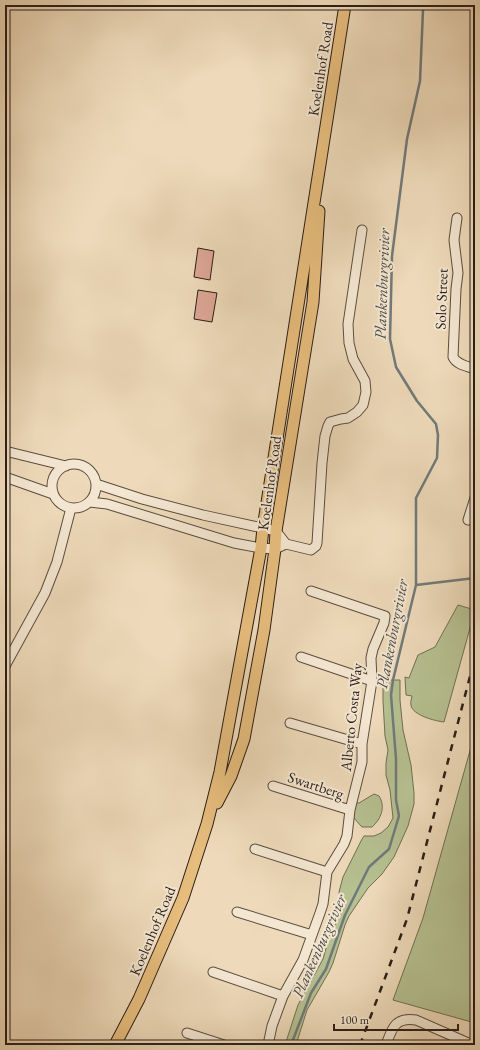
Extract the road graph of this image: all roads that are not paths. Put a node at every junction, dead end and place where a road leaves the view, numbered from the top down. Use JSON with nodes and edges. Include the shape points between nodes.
{"nodes":[{"id":1,"x":345,"y":5,"type":"edge"},
{"id":2,"x":324,"y":138,"type":"junction"},
{"id":3,"x":457,"y":218,"type":"dead end"},
{"id":4,"x":362,"y":230,"type":"dead end"},
{"id":5,"x":475,"y":369,"type":"edge"},
{"id":6,"x":5,"y":451,"type":"edge"},
{"id":7,"x":66,"y":466,"type":"junction"},
{"id":8,"x":5,"y":477,"type":"edge"},
{"id":9,"x":96,"y":484,"type":"junction"},
{"id":10,"x":53,"y":494,"type":"junction"},
{"id":11,"x":475,"y":498,"type":"edge"},
{"id":12,"x":90,"y":502,"type":"junction"},
{"id":13,"x":71,"y":508,"type":"junction"},
{"id":14,"x":468,"y":520,"type":"dead end"},
{"id":15,"x":263,"y":528,"type":"junction"},
{"id":16,"x":276,"y":531,"type":"junction"},
{"id":17,"x":286,"y":544,"type":"junction"},
{"id":18,"x":260,"y":548,"type":"junction"},
{"id":19,"x":275,"y":549,"type":"junction"},
{"id":20,"x":311,"y":591,"type":"dead end"},
{"id":21,"x":301,"y":657,"type":"dead end"},
{"id":22,"x":5,"y":666,"type":"edge"},
{"id":23,"x":372,"y":681,"type":"junction"},
{"id":24,"x":290,"y":722,"type":"dead end"},
{"id":25,"x":362,"y":744,"type":"junction"},
{"id":26,"x":273,"y":786,"type":"dead end"},
{"id":27,"x":350,"y":810,"type":"junction"},
{"id":28,"x":207,"y":824,"type":"junction"},
{"id":29,"x":255,"y":849,"type":"dead end"},
{"id":30,"x":327,"y":872,"type":"junction"},
{"id":31,"x":237,"y":912,"type":"dead end"},
{"id":32,"x":312,"y":935,"type":"junction"},
{"id":33,"x":213,"y":972,"type":"dead end"},
{"id":34,"x":283,"y":996,"type":"junction"},
{"id":35,"x":187,"y":1033,"type":"dead end"},
{"id":36,"x":115,"y":1045,"type":"edge"},
{"id":37,"x":224,"y":1045,"type":"edge"},
{"id":38,"x":268,"y":1045,"type":"edge"},
{"id":39,"x":386,"y":1045,"type":"edge"},
{"id":40,"x":473,"y":1045,"type":"edge"}],
"edges":[{"from":1,"to":2,"type":"main road","name":"Koelenhof Road"},
{"from":2,"to":15,"type":"main road","name":"Koelenhof Road"},
{"from":2,"to":16,"type":"main road","name":"Koelenhof Road","via":[[313,302]]},
{"from":3,"to":5,"type":"street","name":"Solo Street","via":[[454,240],[458,273],[453,357],[459,363]]},
{"from":4,"to":17,"type":"street","via":[[348,324],[353,359],[365,381],[363,405],[348,418],[330,422],[328,426],[322,463],[316,546],[311,550]]},
{"from":6,"to":7,"type":"street"},
{"from":7,"to":9,"type":"street","via":[[73,464],[85,468],[94,477]]},
{"from":7,"to":10,"type":"street","via":[[55,474],[52,480]]},
{"from":8,"to":10,"type":"street"},
{"from":9,"to":12,"type":"street"},
{"from":9,"to":15,"type":"street","via":[[142,499]]},
{"from":10,"to":13,"type":"street","via":[[60,504]]},
{"from":11,"to":14,"type":"street"},
{"from":12,"to":13,"type":"street","via":[[78,508]]},
{"from":12,"to":18,"type":"street","via":[[107,504],[234,543]]},
{"from":13,"to":22,"type":"street","via":[[57,562],[45,593]]},
{"from":15,"to":16,"type":"street"},
{"from":15,"to":18,"type":"main road","name":"Koelenhof Road"},
{"from":16,"to":17,"type":"street"},
{"from":16,"to":19,"type":"main road","name":"Koelenhof Road"},
{"from":17,"to":19,"type":"street"},
{"from":18,"to":19,"type":"street"},
{"from":18,"to":28,"type":"main road","name":"Koelenhof Road","via":[[220,772]]},
{"from":19,"to":28,"type":"main road","name":"Koelenhof Road","via":[[264,630],[244,739]]},
{"from":20,"to":23,"type":"street","name":"Alberto Costa Way","via":[[385,616],[371,658]]},
{"from":21,"to":23,"type":"street"},
{"from":23,"to":25,"type":"street","name":"Alberto Costa Way"},
{"from":24,"to":25,"type":"street"},
{"from":25,"to":27,"type":"street","name":"Alberto Costa Way","via":[[362,762]]},
{"from":26,"to":27,"type":"street","name":"Swartberg"},
{"from":27,"to":30,"type":"street","name":"Alberto Costa Way","via":[[347,836]]},
{"from":28,"to":36,"type":"main road","name":"Koelenhof Road","via":[[183,898],[139,999]]},
{"from":29,"to":30,"type":"street"},
{"from":30,"to":32,"type":"street","name":"Alberto Costa Way","via":[[323,904]]},
{"from":31,"to":32,"type":"street"},
{"from":32,"to":34,"type":"street","name":"Alberto Costa Way"},
{"from":33,"to":34,"type":"street"},
{"from":34,"to":38,"type":"street","name":"Alberto Costa Way"},
{"from":35,"to":37,"type":"street"},
{"from":39,"to":40,"type":"street","via":[[392,1028],[402,1020],[409,1019]]}]}
